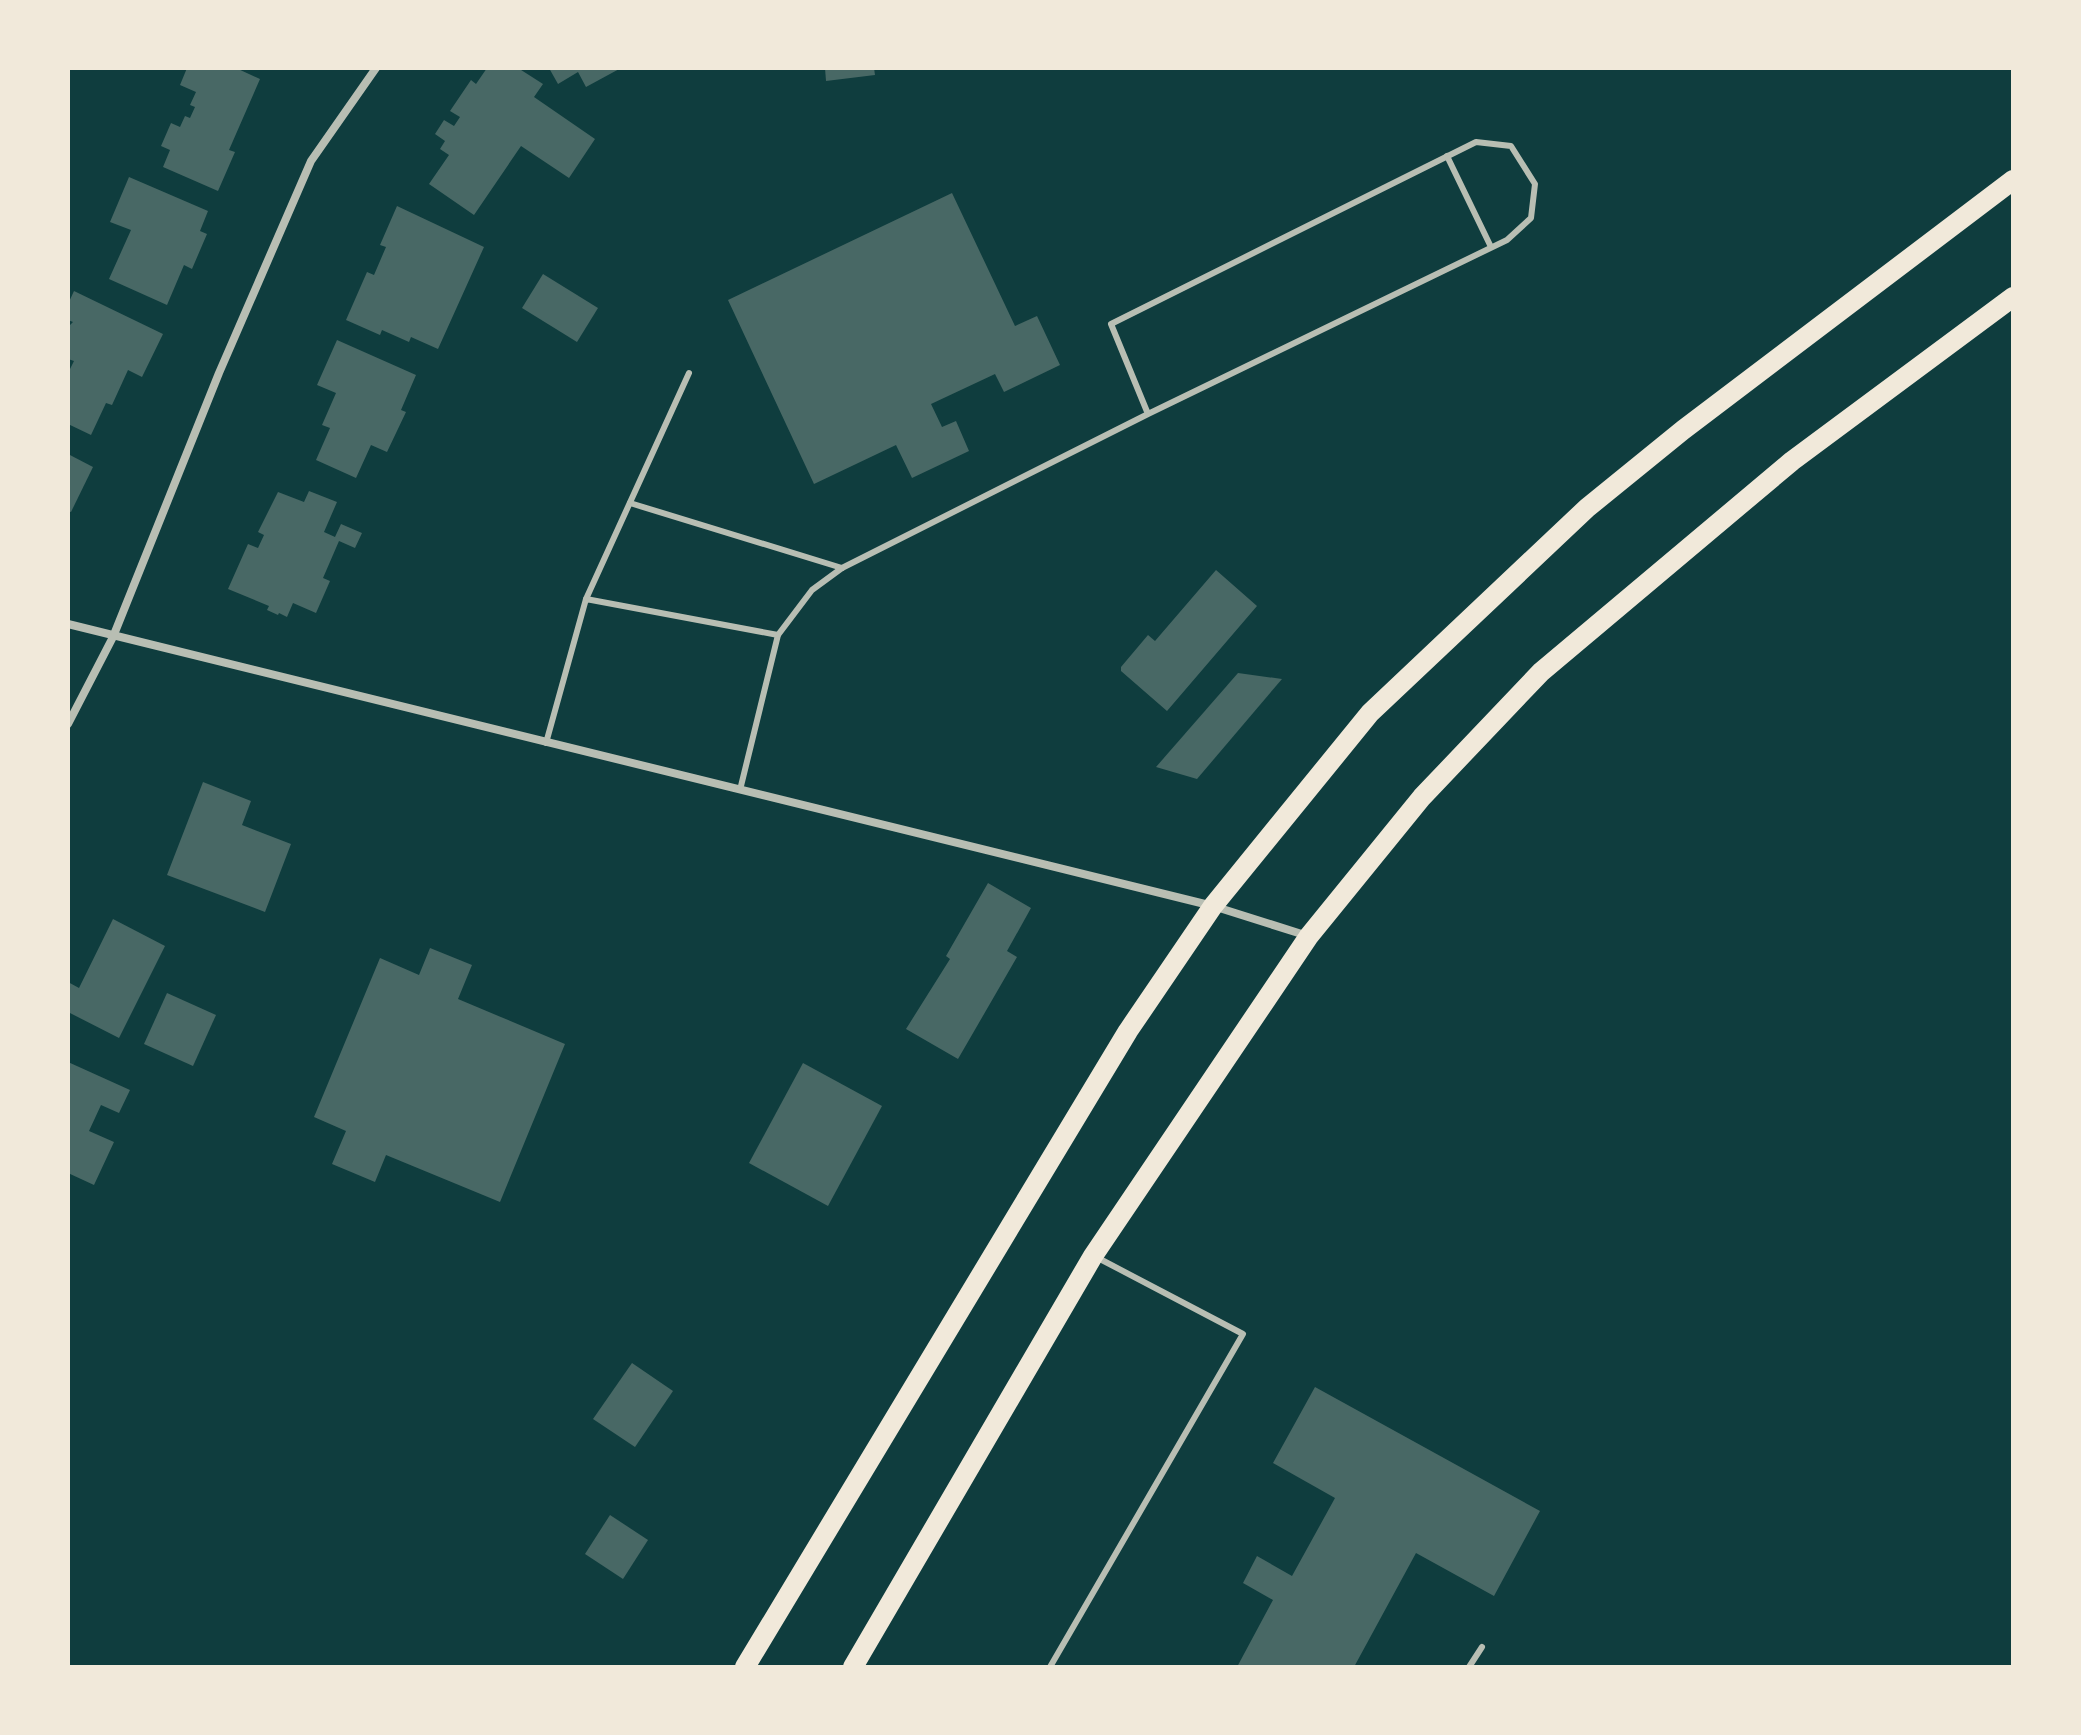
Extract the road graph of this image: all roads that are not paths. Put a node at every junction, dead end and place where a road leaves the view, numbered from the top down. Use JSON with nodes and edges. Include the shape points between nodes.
{"nodes":[{"id":1,"x":376,"y":68,"type":"edge"},
{"id":2,"x":1447,"y":156,"type":"junction"},
{"id":3,"x":2013,"y":180,"type":"edge"},
{"id":4,"x":1491,"y":247,"type":"junction"},
{"id":5,"x":2013,"y":297,"type":"edge"},
{"id":6,"x":689,"y":373,"type":"dead end"},
{"id":7,"x":1148,"y":414,"type":"junction"},
{"id":8,"x":630,"y":503,"type":"junction"},
{"id":9,"x":842,"y":568,"type":"junction"},
{"id":10,"x":586,"y":599,"type":"junction"},
{"id":11,"x":68,"y":624,"type":"edge"},
{"id":12,"x":778,"y":635,"type":"junction"},
{"id":13,"x":113,"y":637,"type":"junction"},
{"id":14,"x":68,"y":724,"type":"edge"},
{"id":15,"x":546,"y":743,"type":"junction"},
{"id":16,"x":740,"y":790,"type":"junction"},
{"id":17,"x":1213,"y":906,"type":"junction"},
{"id":18,"x":1309,"y":936,"type":"junction"},
{"id":19,"x":1093,"y":1256,"type":"junction"},
{"id":20,"x":1482,"y":1647,"type":"dead end"},
{"id":21,"x":745,"y":1667,"type":"edge"},
{"id":22,"x":853,"y":1667,"type":"edge"},
{"id":23,"x":1050,"y":1667,"type":"edge"},
{"id":24,"x":1469,"y":1667,"type":"edge"}],
"edges":[{"from":1,"to":13,"type":"street","via":[[311,161]]},
{"from":2,"to":4,"type":"lane"},
{"from":2,"to":4,"type":"lane","via":[[1476,142],[1511,146],[1535,184],[1531,218]]},
{"from":2,"to":7,"type":"lane","via":[[1111,324]]},
{"from":3,"to":17,"type":"main road","via":[[1587,508],[1370,713]]},
{"from":4,"to":7,"type":"lane"},
{"from":5,"to":18,"type":"main road","via":[[1792,461],[1541,672],[1422,797]]},
{"from":6,"to":8,"type":"lane"},
{"from":7,"to":9,"type":"lane"},
{"from":8,"to":9,"type":"lane"},
{"from":8,"to":10,"type":"lane"},
{"from":9,"to":12,"type":"lane","via":[[812,590]]},
{"from":10,"to":12,"type":"lane"},
{"from":10,"to":15,"type":"lane"},
{"from":11,"to":13,"type":"street"},
{"from":12,"to":16,"type":"lane"},
{"from":13,"to":14,"type":"street"},
{"from":13,"to":15,"type":"street"},
{"from":15,"to":16,"type":"street"},
{"from":16,"to":17,"type":"street"},
{"from":17,"to":18,"type":"street"},
{"from":17,"to":21,"type":"main road","via":[[1128,1031]]},
{"from":18,"to":19,"type":"main road"},
{"from":19,"to":22,"type":"main road"},
{"from":19,"to":23,"type":"lane","via":[[1243,1334]]},
{"from":20,"to":24,"type":"lane"}]}
